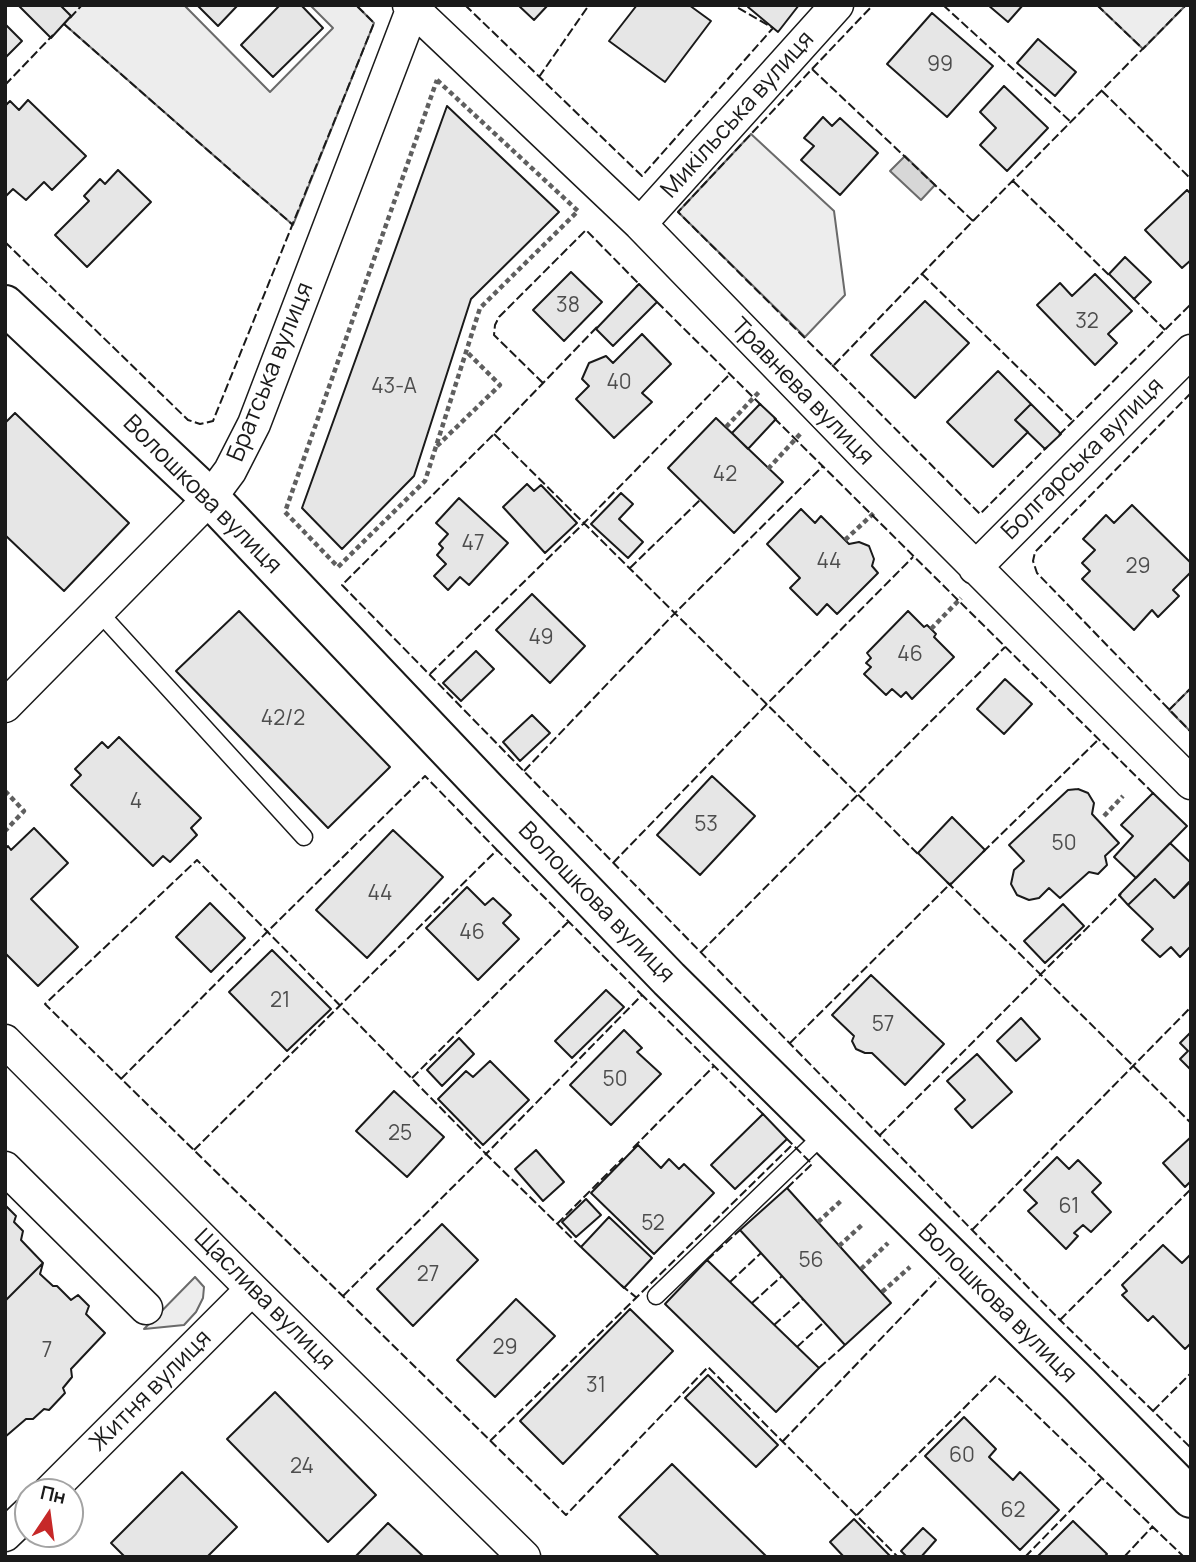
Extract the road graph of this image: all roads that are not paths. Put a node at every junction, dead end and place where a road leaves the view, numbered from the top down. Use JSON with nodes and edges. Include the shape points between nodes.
{"nodes":[{"id":1,"x":837,"y":5,"type":"edge"},
{"id":2,"x":412,"y":6,"type":"edge"},
{"id":3,"x":640,"y":224,"type":"junction"},
{"id":4,"x":5,"y":305,"type":"edge"},
{"id":5,"x":1191,"y":351,"type":"edge"},
{"id":6,"x":210,"y":498,"type":"junction"},
{"id":7,"x":971,"y":580,"type":"junction"},
{"id":8,"x":98,"y":611,"type":"junction"},
{"id":9,"x":5,"y":706,"type":"edge"},
{"id":10,"x":1191,"y":783,"type":"edge"},
{"id":11,"x":304,"y":837,"type":"dead end"},
{"id":12,"x":5,"y":1041,"type":"edge"},
{"id":13,"x":825,"y":1133,"type":"junction"},
{"id":14,"x":5,"y":1168,"type":"edge"},
{"id":15,"x":252,"y":1289,"type":"junction"},
{"id":16,"x":656,"y":1296,"type":"dead end"},
{"id":17,"x":146,"y":1308,"type":"dead end"},
{"id":18,"x":63,"y":1478,"type":"edge"},
{"id":19,"x":1191,"y":1498,"type":"edge"},
{"id":20,"x":524,"y":1557,"type":"edge"}],
"edges":[{"from":1,"to":3,"type":"street","name":"Микільська вулиця"},
{"from":2,"to":3,"type":"street","name":"Травнева вулиця"},
{"from":2,"to":6,"type":"street","name":"Братська вулиця","via":[[254,424]]},
{"from":3,"to":7,"type":"street","name":"Травнева вулиця"},
{"from":4,"to":6,"type":"street","name":"Волошкова вулиця"},
{"from":5,"to":7,"type":"street","name":"Болгарська вулиця"},
{"from":6,"to":8,"type":"street","name":"Братська вулиця"},
{"from":6,"to":13,"type":"street","name":"Волошкова вулиця","via":[[645,954]]},
{"from":7,"to":10,"type":"street","name":"Травнева вулиця"},
{"from":8,"to":9,"type":"street","name":"Братська вулиця"},
{"from":8,"to":11,"type":"lane"},
{"from":12,"to":15,"type":"street","name":"Щаслива вулиця"},
{"from":13,"to":16,"type":"lane"},
{"from":13,"to":19,"type":"street","name":"Волошкова вулиця"},
{"from":14,"to":17,"type":"street"},
{"from":15,"to":18,"type":"street","name":"Житня вулиця"},
{"from":15,"to":20,"type":"street","name":"Щаслива вулиця"}]}
